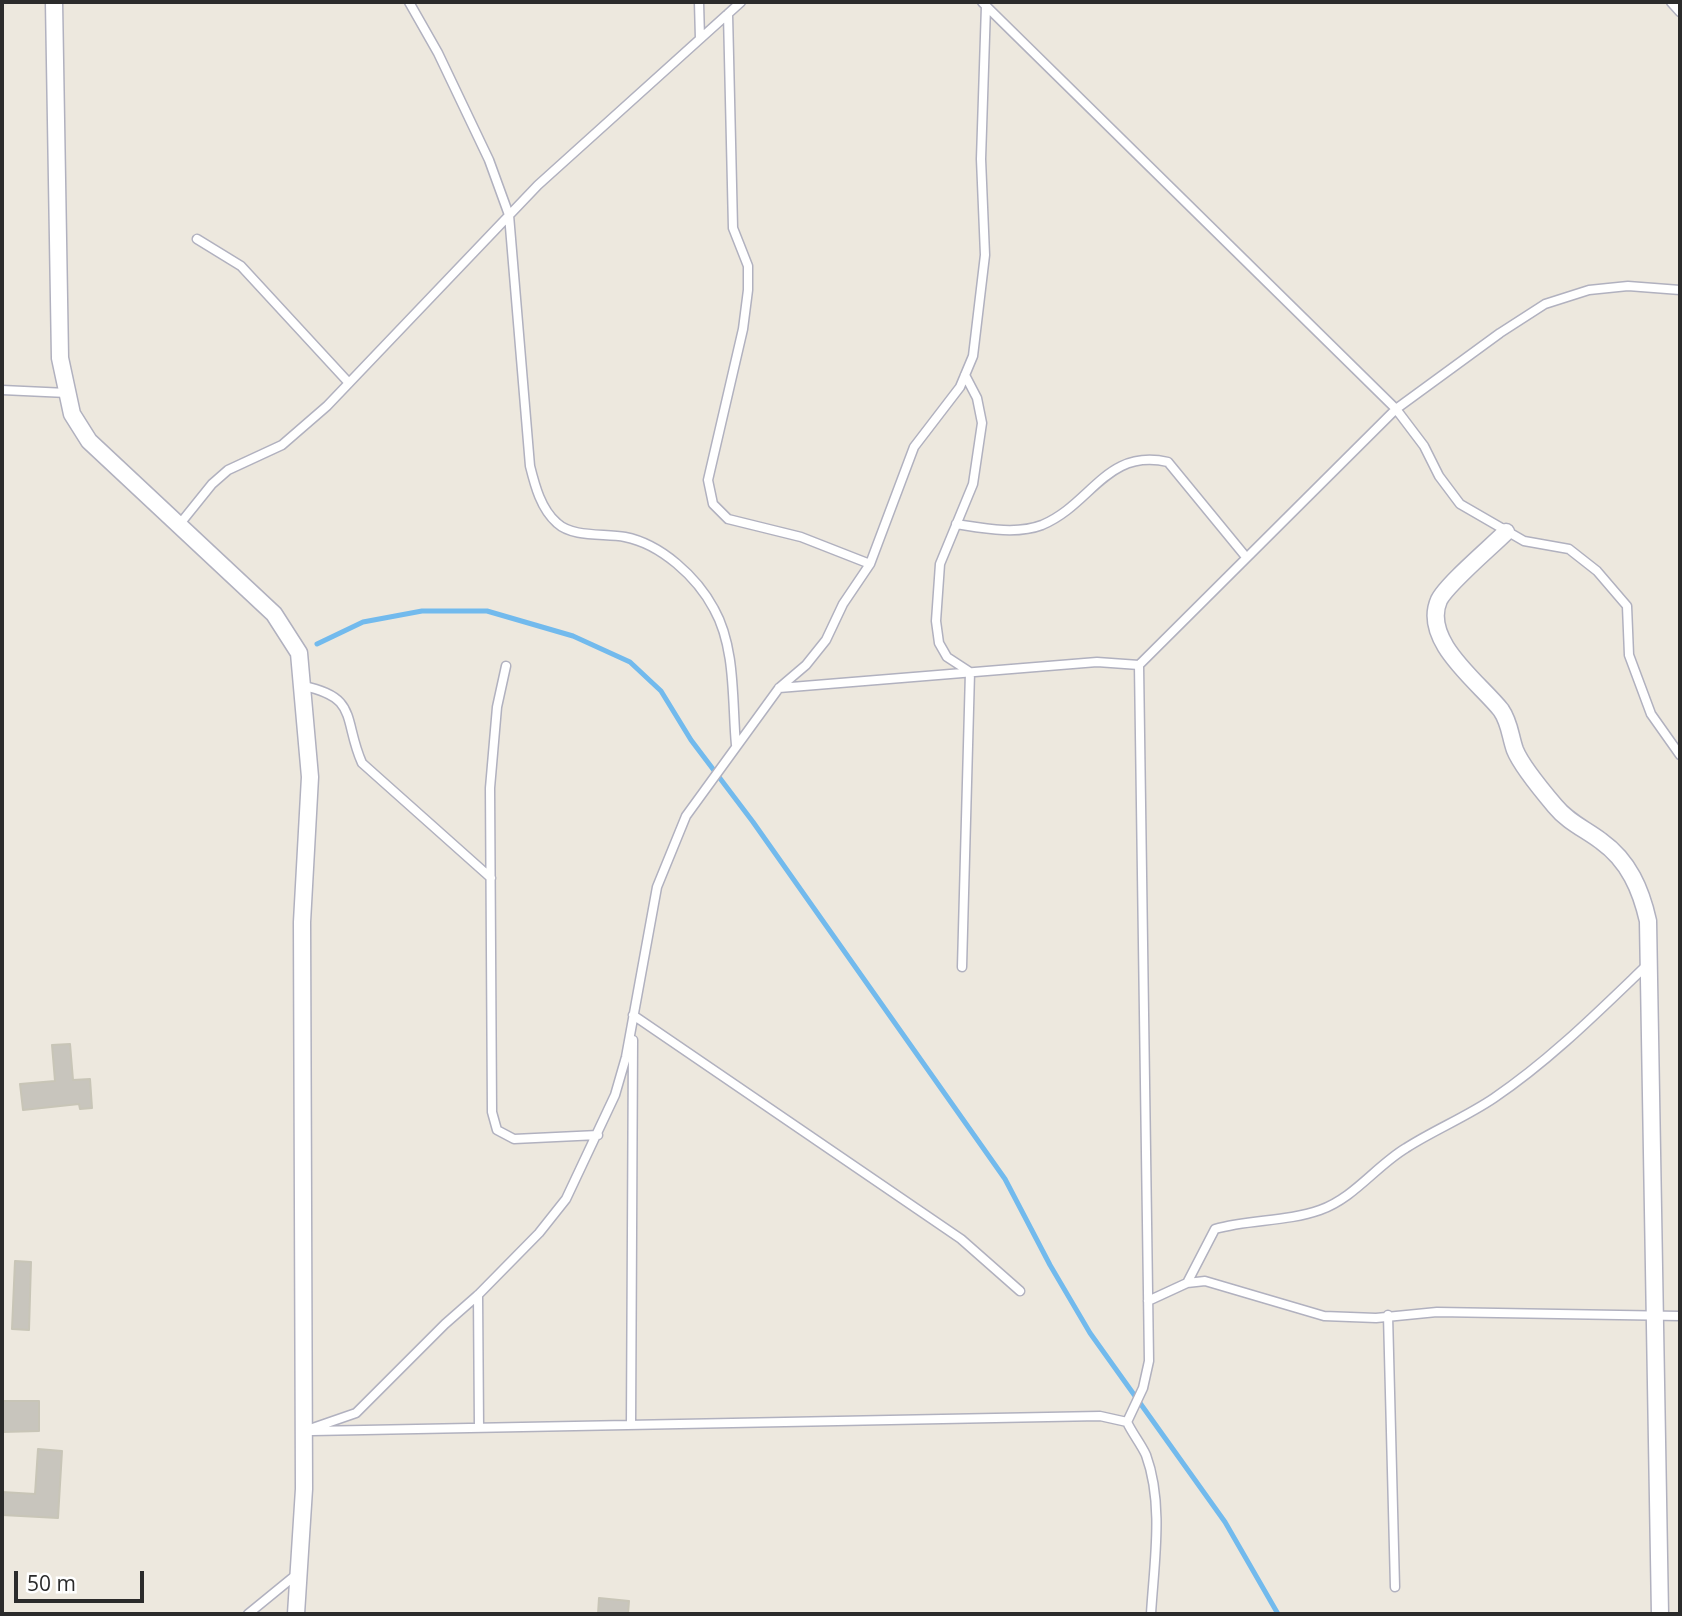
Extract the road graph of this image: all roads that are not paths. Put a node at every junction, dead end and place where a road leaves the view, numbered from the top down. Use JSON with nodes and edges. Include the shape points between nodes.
{"nodes":[{"id":1,"x":54,"y":2,"type":"edge"},
{"id":2,"x":409,"y":2,"type":"edge"},
{"id":3,"x":699,"y":2,"type":"edge"},
{"id":4,"x":741,"y":2,"type":"edge"},
{"id":5,"x":1671,"y":2,"type":"edge"},
{"id":6,"x":984,"y":4,"type":"edge"},
{"id":7,"x":1680,"y":12,"type":"edge"},
{"id":8,"x":728,"y":14,"type":"junction"},
{"id":9,"x":700,"y":39,"type":"junction"},
{"id":10,"x":509,"y":215,"type":"junction"},
{"id":11,"x":197,"y":239,"type":"dead end"},
{"id":12,"x":1680,"y":290,"type":"edge"},
{"id":13,"x":965,"y":375,"type":"junction"},
{"id":14,"x":349,"y":383,"type":"junction"},
{"id":15,"x":2,"y":390,"type":"edge"},
{"id":16,"x":67,"y":393,"type":"junction"},
{"id":17,"x":1396,"y":409,"type":"junction"},
{"id":18,"x":178,"y":524,"type":"junction"},
{"id":19,"x":956,"y":524,"type":"junction"},
{"id":20,"x":1506,"y":532,"type":"junction"},
{"id":21,"x":1246,"y":557,"type":"junction"},
{"id":22,"x":870,"y":564,"type":"junction"},
{"id":23,"x":1139,"y":665,"type":"junction"},
{"id":24,"x":506,"y":666,"type":"dead end"},
{"id":25,"x":970,"y":672,"type":"junction"},
{"id":26,"x":303,"y":686,"type":"junction"},
{"id":27,"x":779,"y":688,"type":"junction"},
{"id":28,"x":736,"y":746,"type":"junction"},
{"id":29,"x":1680,"y":755,"type":"edge"},
{"id":30,"x":491,"y":878,"type":"junction"},
{"id":31,"x":1649,"y":963,"type":"junction"},
{"id":32,"x":962,"y":967,"type":"dead end"},
{"id":33,"x":634,"y":1015,"type":"junction"},
{"id":34,"x":598,"y":1135,"type":"junction"},
{"id":35,"x":1187,"y":1283,"type":"junction"},
{"id":36,"x":1020,"y":1292,"type":"dead end"},
{"id":37,"x":478,"y":1295,"type":"junction"},
{"id":38,"x":1149,"y":1301,"type":"junction"},
{"id":39,"x":1388,"y":1315,"type":"junction"},
{"id":40,"x":1655,"y":1315,"type":"junction"},
{"id":41,"x":1680,"y":1316,"type":"edge"},
{"id":42,"x":1127,"y":1422,"type":"junction"},
{"id":43,"x":631,"y":1425,"type":"junction"},
{"id":44,"x":479,"y":1428,"type":"junction"},
{"id":45,"x":304,"y":1431,"type":"junction"},
{"id":46,"x":299,"y":1572,"type":"junction"},
{"id":47,"x":1395,"y":1587,"type":"dead end"},
{"id":48,"x":248,"y":1614,"type":"edge"},
{"id":49,"x":296,"y":1614,"type":"edge"},
{"id":50,"x":1151,"y":1614,"type":"edge"},
{"id":51,"x":1660,"y":1614,"type":"edge"}],
"edges":[{"from":1,"to":16,"type":"street","via":[[60,358]]},
{"from":2,"to":10,"type":"lane","via":[[489,160]]},
{"from":3,"to":9,"type":"lane"},
{"from":4,"to":8,"type":"lane"},
{"from":5,"to":7,"type":"lane"},
{"from":6,"to":13,"type":"lane","via":[[984,268],[973,356]]},
{"from":6,"to":17,"type":"lane"},
{"from":8,"to":9,"type":"lane"},
{"from":8,"to":22,"type":"lane","via":[[733,228],[748,266],[748,290],[708,481],[713,504],[728,519],[801,537]]},
{"from":9,"to":10,"type":"lane"},
{"from":10,"to":14,"type":"lane"},
{"from":10,"to":28,"type":"lane","via":[[529,453],[538,495],[558,524],[588,534],[626,537],[662,553],[696,582],[715,611],[728,651]]},
{"from":11,"to":14,"type":"lane","via":[[241,266]]},
{"from":12,"to":17,"type":"lane","via":[[1628,286],[1589,290],[1545,304]]},
{"from":13,"to":19,"type":"lane","via":[[977,398],[982,423],[973,484]]},
{"from":13,"to":22,"type":"lane","via":[[914,447]]},
{"from":14,"to":18,"type":"lane","via":[[282,445],[228,470]]},
{"from":15,"to":16,"type":"lane"},
{"from":16,"to":18,"type":"street","via":[[72,415],[89,441]]},
{"from":17,"to":20,"type":"lane","via":[[1461,504]]},
{"from":17,"to":21,"type":"lane"},
{"from":18,"to":26,"type":"street","via":[[274,614],[299,653]]},
{"from":19,"to":21,"type":"lane","via":[[990,529],[1041,525],[1130,461],[1148,458],[1168,462]]},
{"from":19,"to":25,"type":"lane","via":[[940,564],[936,621],[939,643],[947,657]]},
{"from":20,"to":29,"type":"lane","via":[[1524,541],[1569,549],[1597,571],[1627,606],[1629,655],[1651,714]]},
{"from":20,"to":31,"type":"street","via":[[1440,600],[1436,623],[1448,651],[1501,711],[1516,751],[1556,807],[1625,865],[1640,889],[1648,921]]},
{"from":21,"to":23,"type":"lane"},
{"from":22,"to":27,"type":"lane","via":[[825,640],[806,665]]},
{"from":23,"to":25,"type":"lane","via":[[1097,662]]},
{"from":23,"to":38,"type":"lane"},
{"from":24,"to":30,"type":"lane","via":[[493,748]]},
{"from":25,"to":27,"type":"lane"},
{"from":25,"to":32,"type":"lane"},
{"from":26,"to":30,"type":"lane","via":[[330,691],[347,709],[362,763]]},
{"from":26,"to":45,"type":"street","via":[[310,777],[302,922]]},
{"from":27,"to":28,"type":"lane"},
{"from":28,"to":33,"type":"lane","via":[[685,816],[670,849],[657,887]]},
{"from":30,"to":34,"type":"lane","via":[[491,1083],[497,1130],[513,1139]]},
{"from":31,"to":35,"type":"lane","via":[[1539,1065],[1473,1111],[1403,1149],[1340,1200],[1298,1216],[1241,1221],[1215,1229]]},
{"from":31,"to":40,"type":"street"},
{"from":33,"to":34,"type":"lane","via":[[615,1095]]},
{"from":33,"to":36,"type":"lane","via":[[961,1239]]},
{"from":33,"to":43,"type":"lane"},
{"from":34,"to":37,"type":"lane","via":[[566,1199]]},
{"from":35,"to":38,"type":"lane"},
{"from":35,"to":39,"type":"lane","via":[[1205,1281],[1324,1316]]},
{"from":37,"to":44,"type":"lane"},
{"from":37,"to":45,"type":"lane","via":[[356,1413]]},
{"from":38,"to":42,"type":"lane","via":[[1149,1361],[1143,1388]]},
{"from":39,"to":40,"type":"lane"},
{"from":39,"to":47,"type":"lane"},
{"from":40,"to":41,"type":"lane"},
{"from":40,"to":51,"type":"street"},
{"from":42,"to":43,"type":"lane","via":[[1100,1416]]},
{"from":42,"to":50,"type":"lane","via":[[1145,1453],[1150,1473],[1156,1534]]},
{"from":43,"to":44,"type":"lane"},
{"from":44,"to":45,"type":"lane"},
{"from":45,"to":46,"type":"street"},
{"from":46,"to":48,"type":"lane"},
{"from":46,"to":49,"type":"street"}]}
